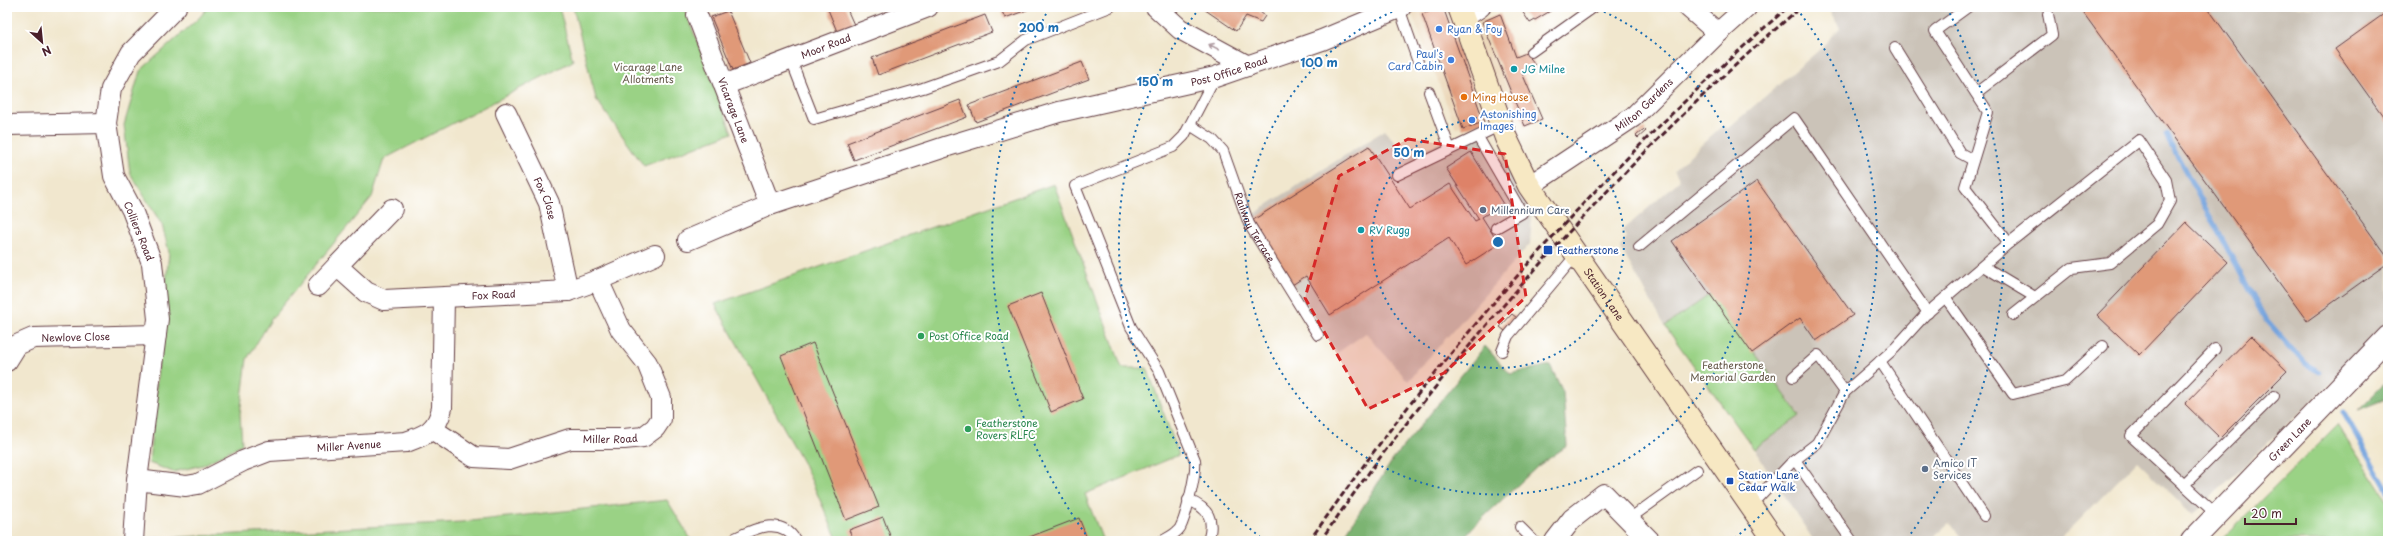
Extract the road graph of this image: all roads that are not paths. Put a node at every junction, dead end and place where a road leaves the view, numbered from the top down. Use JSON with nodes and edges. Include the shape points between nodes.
{"nodes":[{"id":1,"x":176,"y":7,"type":"edge"},
{"id":2,"x":928,"y":7,"type":"edge"},
{"id":3,"x":1110,"y":7,"type":"edge"},
{"id":4,"x":1156,"y":7,"type":"edge"},
{"id":5,"x":1400,"y":7,"type":"edge"},
{"id":6,"x":1594,"y":7,"type":"edge"},
{"id":7,"x":1688,"y":7,"type":"edge"},
{"id":8,"x":1747,"y":7,"type":"edge"},
{"id":9,"x":1968,"y":7,"type":"edge"},
{"id":10,"x":1467,"y":11,"type":"edge"},
{"id":11,"x":2048,"y":14,"type":"dead end"},
{"id":12,"x":697,"y":15,"type":"dead end"},
{"id":13,"x":1718,"y":32,"type":"junction"},
{"id":14,"x":1895,"y":48,"type":"dead end"},
{"id":15,"x":1531,"y":52,"type":"dead end"},
{"id":16,"x":791,"y":60,"type":"junction"},
{"id":17,"x":1418,"y":62,"type":"dead end"},
{"id":18,"x":1248,"y":66,"type":"junction"},
{"id":19,"x":1215,"y":77,"type":"junction"},
{"id":20,"x":724,"y":85,"type":"junction"},
{"id":21,"x":1429,"y":92,"type":"dead end"},
{"id":22,"x":1976,"y":93,"type":"junction"},
{"id":23,"x":506,"y":113,"type":"dead end"},
{"id":24,"x":106,"y":123,"type":"junction"},
{"id":25,"x":7,"y":125,"type":"edge"},
{"id":26,"x":1190,"y":125,"type":"junction"},
{"id":27,"x":1501,"y":126,"type":"junction"},
{"id":28,"x":1478,"y":136,"type":"junction"},
{"id":29,"x":1450,"y":149,"type":"junction"},
{"id":30,"x":1973,"y":160,"type":"junction"},
{"id":31,"x":1397,"y":175,"type":"dead end"},
{"id":32,"x":1529,"y":186,"type":"junction"},
{"id":33,"x":770,"y":205,"type":"junction"},
{"id":34,"x":392,"y":209,"type":"dead end"},
{"id":35,"x":1496,"y":228,"type":"dead end"},
{"id":36,"x":688,"y":240,"type":"dead end"},
{"id":37,"x":2009,"y":243,"type":"junction"},
{"id":38,"x":1639,"y":248,"type":"dead end"},
{"id":39,"x":655,"y":255,"type":"dead end"},
{"id":40,"x":1576,"y":255,"type":"junction"},
{"id":41,"x":337,"y":266,"type":"junction"},
{"id":42,"x":1983,"y":266,"type":"junction"},
{"id":43,"x":598,"y":280,"type":"junction"},
{"id":44,"x":318,"y":286,"type":"dead end"},
{"id":45,"x":568,"y":291,"type":"junction"},
{"id":46,"x":2035,"y":297,"type":"junction"},
{"id":47,"x":444,"y":298,"type":"junction"},
{"id":48,"x":1946,"y":298,"type":"junction"},
{"id":49,"x":1928,"y":313,"type":"junction"},
{"id":50,"x":2013,"y":315,"type":"dead end"},
{"id":51,"x":156,"y":335,"type":"junction"},
{"id":52,"x":1318,"y":335,"type":"dead end"},
{"id":53,"x":2388,"y":337,"type":"edge"},
{"id":54,"x":2103,"y":346,"type":"dead end"},
{"id":55,"x":2216,"y":349,"type":"dead end"},
{"id":56,"x":1502,"y":351,"type":"dead end"},
{"id":57,"x":7,"y":361,"type":"edge"},
{"id":58,"x":1880,"y":361,"type":"junction"},
{"id":59,"x":1793,"y":377,"type":"dead end"},
{"id":60,"x":1845,"y":392,"type":"junction"},
{"id":61,"x":2274,"y":396,"type":"dead end"},
{"id":62,"x":432,"y":429,"type":"junction"},
{"id":63,"x":1794,"y":460,"type":"junction"},
{"id":64,"x":1697,"y":470,"type":"dead end"},
{"id":65,"x":137,"y":480,"type":"junction"},
{"id":66,"x":2184,"y":485,"type":"junction"},
{"id":67,"x":1188,"y":500,"type":"junction"},
{"id":68,"x":1750,"y":506,"type":"junction"},
{"id":69,"x":2217,"y":514,"type":"junction"},
{"id":70,"x":1984,"y":516,"type":"dead end"},
{"id":71,"x":1630,"y":519,"type":"junction"},
{"id":72,"x":1520,"y":527,"type":"dead end"},
{"id":73,"x":735,"y":538,"type":"dead end"},
{"id":74,"x":133,"y":541,"type":"edge"},
{"id":75,"x":796,"y":541,"type":"edge"},
{"id":76,"x":1162,"y":541,"type":"edge"},
{"id":77,"x":1208,"y":541,"type":"edge"},
{"id":78,"x":1534,"y":541,"type":"edge"},
{"id":79,"x":1554,"y":541,"type":"edge"},
{"id":80,"x":1650,"y":541,"type":"edge"},
{"id":81,"x":1775,"y":541,"type":"edge"},
{"id":82,"x":1852,"y":541,"type":"edge"},
{"id":83,"x":2192,"y":541,"type":"edge"}],
"edges":[{"from":1,"to":24,"type":"street","name":"Colliers Road","via":[[131,53],[111,89]]},
{"from":2,"to":16,"type":"street","name":"Moor Road"},
{"from":3,"to":16,"type":"lane","via":[[1026,40],[999,61],[923,88],[814,119]]},
{"from":18,"to":4,"type":"street","one_way":true,"via":[[1180,29]]},
{"from":5,"to":17,"type":"lane"},
{"from":5,"to":18,"type":"street","name":"Post Office Road","via":[[1322,40]]},
{"from":6,"to":15,"type":"lane"},
{"from":7,"to":13,"type":"street"},
{"from":8,"to":13,"type":"street","name":"Milton Gardens"},
{"from":9,"to":22,"type":"lane","via":[[1935,31]]},
{"from":10,"to":27,"type":"main road","name":"Station Lane"},
{"from":11,"to":22,"type":"lane","via":[[2052,35]]},
{"from":12,"to":20,"type":"street","name":"Vicarage Lane"},
{"from":13,"to":32,"type":"street","name":"Milton Gardens","via":[[1633,117]]},
{"from":14,"to":30,"type":"lane","via":[[1960,153]]},
{"from":16,"to":20,"type":"street","name":"Moor Road"},
{"from":18,"to":19,"type":"street","name":"Post Office Road"},
{"from":19,"to":26,"type":"lane"},
{"from":19,"to":33,"type":"street","name":"Post Office Road","via":[[1059,112]]},
{"from":20,"to":33,"type":"street","name":"Vicarage Lane"},
{"from":21,"to":29,"type":"lane"},
{"from":22,"to":30,"type":"lane","via":[[1988,112]]},
{"from":23,"to":45,"type":"street","name":"Fox Close","via":[[549,203]]},
{"from":24,"to":25,"type":"street"},
{"from":24,"to":51,"type":"street","name":"Colliers Road","via":[[114,176],[132,210],[152,263],[158,319]]},
{"from":26,"to":52,"type":"lane","name":"Railway Terrace","via":[[1212,139],[1222,151],[1249,224]]},
{"from":26,"to":67,"type":"lane","via":[[1173,147],[1075,186],[1131,327],[1159,371],[1195,460],[1196,468]]},
{"from":27,"to":28,"type":"lane"},
{"from":27,"to":32,"type":"main road","name":"Station Lane"},
{"from":28,"to":29,"type":"lane"},
{"from":28,"to":35,"type":"lane","via":[[1522,213]]},
{"from":29,"to":31,"type":"lane"},
{"from":30,"to":37,"type":"lane","via":[[1965,187]]},
{"from":32,"to":40,"type":"main road","name":"Station Lane"},
{"from":33,"to":36,"type":"street","name":"Post Office Road"},
{"from":34,"to":41,"type":"street"},
{"from":37,"to":42,"type":"lane"},
{"from":37,"to":46,"type":"lane","via":[[2139,140],[2166,180],[2170,201],[2158,224],[2110,263],[2072,268]]},
{"from":38,"to":49,"type":"lane","via":[[1794,118]]},
{"from":39,"to":43,"type":"street","name":"Fox Road"},
{"from":40,"to":56,"type":"lane","via":[[1508,336]]},
{"from":40,"to":68,"type":"main road","name":"Station Lane"},
{"from":41,"to":44,"type":"street"},
{"from":41,"to":47,"type":"street","name":"Fox Road","via":[[366,292],[384,300]]},
{"from":42,"to":46,"type":"lane"},
{"from":42,"to":48,"type":"lane"},
{"from":43,"to":45,"type":"street","name":"Fox Road"},
{"from":43,"to":62,"type":"street","name":"Miller Road","via":[[621,330],[647,363],[661,398],[661,419],[655,428],[643,436],[624,439],[570,439],[509,459],[474,456]]},
{"from":45,"to":47,"type":"street","name":"Fox Road"},
{"from":46,"to":50,"type":"lane"},
{"from":47,"to":62,"type":"street","via":[[442,408],[439,421]]},
{"from":48,"to":49,"type":"lane"},
{"from":48,"to":54,"type":"lane","via":[[2013,394],[2065,381]]},
{"from":49,"to":58,"type":"lane"},
{"from":51,"to":57,"type":"street","name":"Newlove Close","via":[[33,338],[16,345]]},
{"from":51,"to":65,"type":"street","name":"Colliers Road"},
{"from":53,"to":69,"type":"street","name":"Green Lane"},
{"from":55,"to":66,"type":"lane","via":[[2131,436]]},
{"from":58,"to":60,"type":"lane"},
{"from":58,"to":70,"type":"lane"},
{"from":59,"to":60,"type":"lane","via":[[1818,356]]},
{"from":60,"to":63,"type":"lane","via":[[1817,443]]},
{"from":61,"to":66,"type":"lane"},
{"from":62,"to":65,"type":"street","name":"Miller Avenue","via":[[406,442],[269,451],[198,484],[186,486]]},
{"from":63,"to":68,"type":"lane"},
{"from":63,"to":82,"type":"lane"},
{"from":64,"to":71,"type":"lane"},
{"from":65,"to":74,"type":"street","name":"Colliers Road"},
{"from":66,"to":69,"type":"lane"},
{"from":67,"to":76,"type":"lane","via":[[1180,527],[1173,535]]},
{"from":67,"to":77,"type":"lane","via":[[1200,505],[1208,514],[1211,531]]},
{"from":68,"to":81,"type":"main road","name":"Station Lane"},
{"from":69,"to":83,"type":"street","name":"Green Lane"},
{"from":71,"to":79,"type":"street","via":[[1604,494],[1572,519]]},
{"from":71,"to":80,"type":"street"},
{"from":72,"to":78,"type":"lane"},
{"from":73,"to":75,"type":"lane","via":[[756,528],[776,526],[787,530]]}]}
